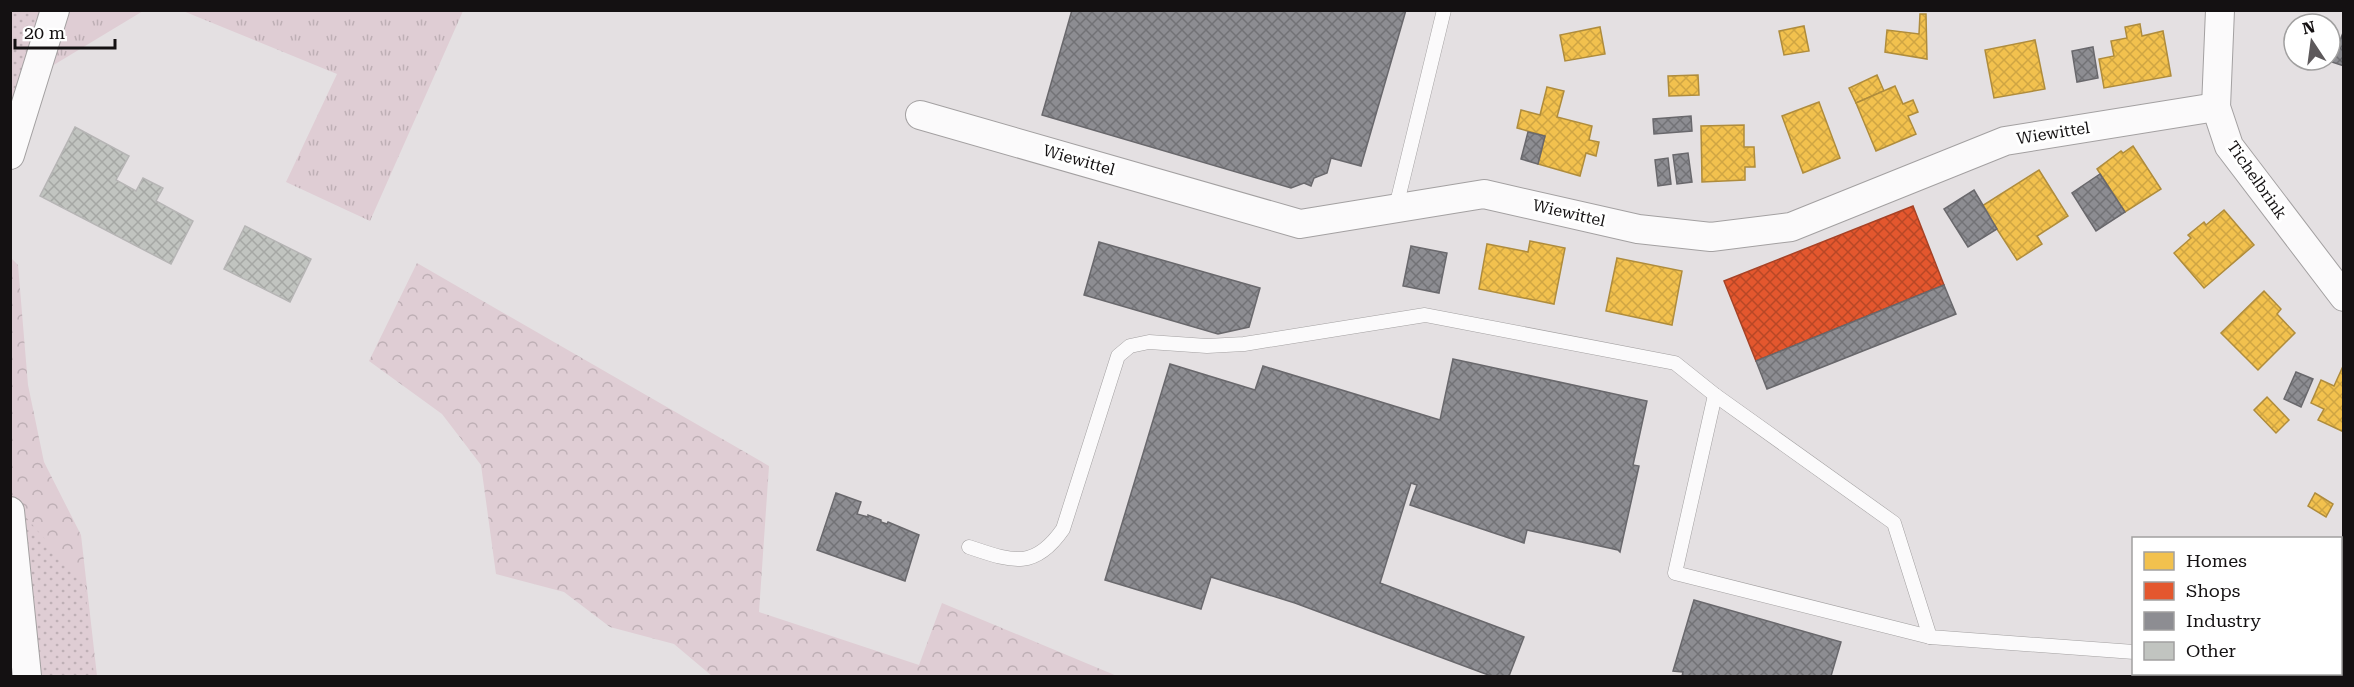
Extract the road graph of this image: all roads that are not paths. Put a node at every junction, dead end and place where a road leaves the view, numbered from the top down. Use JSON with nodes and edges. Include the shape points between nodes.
{"nodes":[{"id":1,"x":55,"y":10,"type":"edge"},
{"id":2,"x":1444,"y":10,"type":"edge"},
{"id":3,"x":2220,"y":10,"type":"edge"},
{"id":4,"x":2216,"y":107,"type":"junction"},
{"id":5,"x":920,"y":115,"type":"dead end"},
{"id":6,"x":10,"y":155,"type":"edge"},
{"id":7,"x":1396,"y":207,"type":"junction"},
{"id":8,"x":2343,"y":297,"type":"edge"},
{"id":9,"x":1715,"y":395,"type":"junction"},
{"id":10,"x":10,"y":511,"type":"edge"},
{"id":11,"x":969,"y":547,"type":"dead end"},
{"id":12,"x":1930,"y":637,"type":"junction"},
{"id":13,"x":2132,"y":652,"type":"edge"},
{"id":14,"x":27,"y":676,"type":"edge"}],
"edges":[{"from":1,"to":6,"type":"street"},
{"from":2,"to":7,"type":"lane"},
{"from":3,"to":4,"type":"street","name":"Tichelbrink"},
{"from":4,"to":7,"type":"street","name":"Wiewittel","via":[[2005,141],[1791,227],[1711,237],[1638,228],[1484,194]]},
{"from":4,"to":8,"type":"street","name":"Tichelbrink","via":[[2229,146]]},
{"from":5,"to":7,"type":"street","name":"Wiewittel","via":[[1300,224]]},
{"from":9,"to":11,"type":"lane","via":[[1675,363],[1425,315],[1244,345],[1149,342],[1130,346],[1118,356],[1063,529],[1051,546],[1033,556],[1008,560]]},
{"from":9,"to":12,"type":"lane","via":[[1894,523]]},
{"from":9,"to":12,"type":"lane","via":[[1675,573]]},
{"from":10,"to":14,"type":"street"},
{"from":12,"to":13,"type":"lane"}]}
